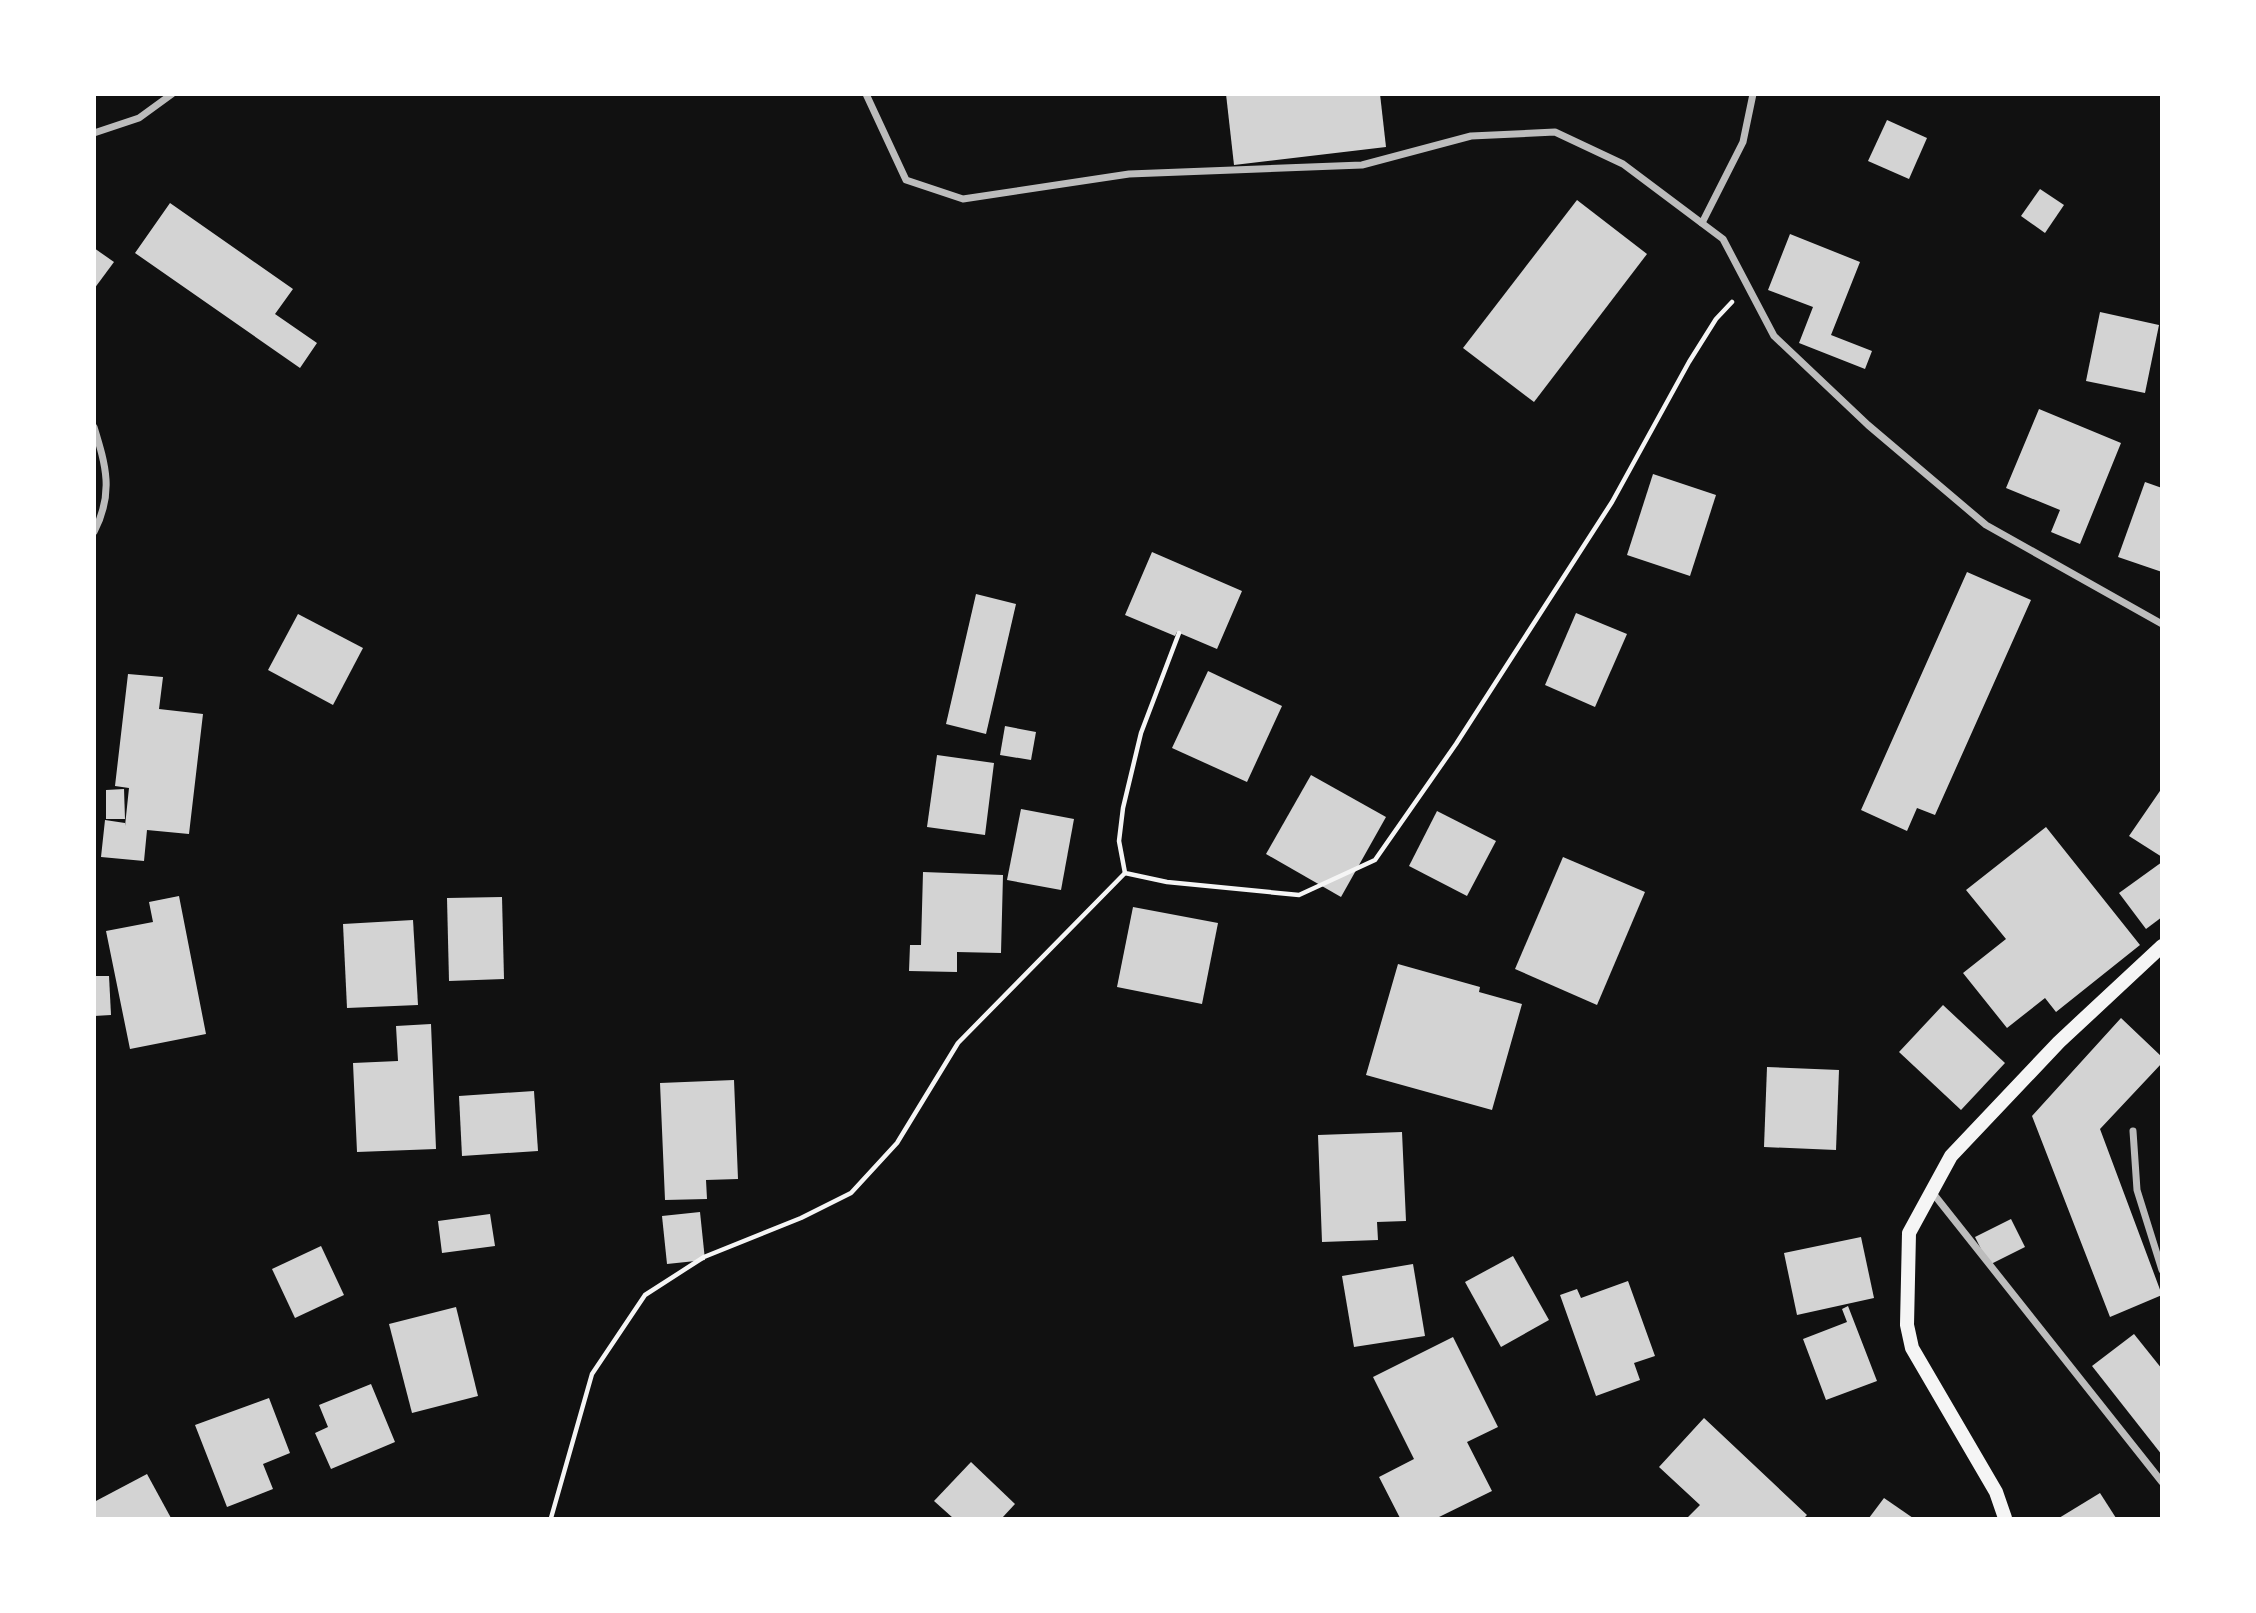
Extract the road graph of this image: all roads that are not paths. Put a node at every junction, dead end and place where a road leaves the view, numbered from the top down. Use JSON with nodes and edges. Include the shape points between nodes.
{"nodes":[{"id":1,"x":172,"y":94,"type":"edge"},
{"id":2,"x":866,"y":94,"type":"edge"},
{"id":3,"x":1753,"y":94,"type":"edge"},
{"id":4,"x":94,"y":133,"type":"edge"},
{"id":5,"x":1702,"y":223,"type":"junction"},
{"id":6,"x":94,"y":427,"type":"edge"},
{"id":7,"x":94,"y":532,"type":"edge"},
{"id":8,"x":2161,"y":624,"type":"edge"},
{"id":9,"x":2161,"y":946,"type":"edge"},
{"id":10,"x":2133,"y":1131,"type":"dead end"},
{"id":11,"x":1931,"y":1192,"type":"junction"},
{"id":12,"x":2161,"y":1270,"type":"edge"},
{"id":13,"x":2161,"y":1482,"type":"edge"},
{"id":14,"x":2005,"y":1518,"type":"edge"}],
"edges":[{"from":1,"to":4,"type":"street","via":[[139,118]]},
{"from":2,"to":5,"type":"street","via":[[906,180],[963,199],[1129,174],[1362,165],[1471,136],[1555,132],[1623,164]]},
{"from":3,"to":5,"type":"street","via":[[1743,142]]},
{"from":5,"to":8,"type":"street","via":[[1723,239],[1774,336],[1868,425],[1986,525]]},
{"from":6,"to":7,"type":"street","via":[[108,473],[101,518]]},
{"from":9,"to":11,"type":"main road","via":[[2059,1042],[1951,1156]]},
{"from":10,"to":12,"type":"street","via":[[2137,1190]]},
{"from":11,"to":13,"type":"street"},
{"from":11,"to":14,"type":"main road","via":[[1909,1233],[1907,1325],[1912,1348],[1996,1492]]}]}
